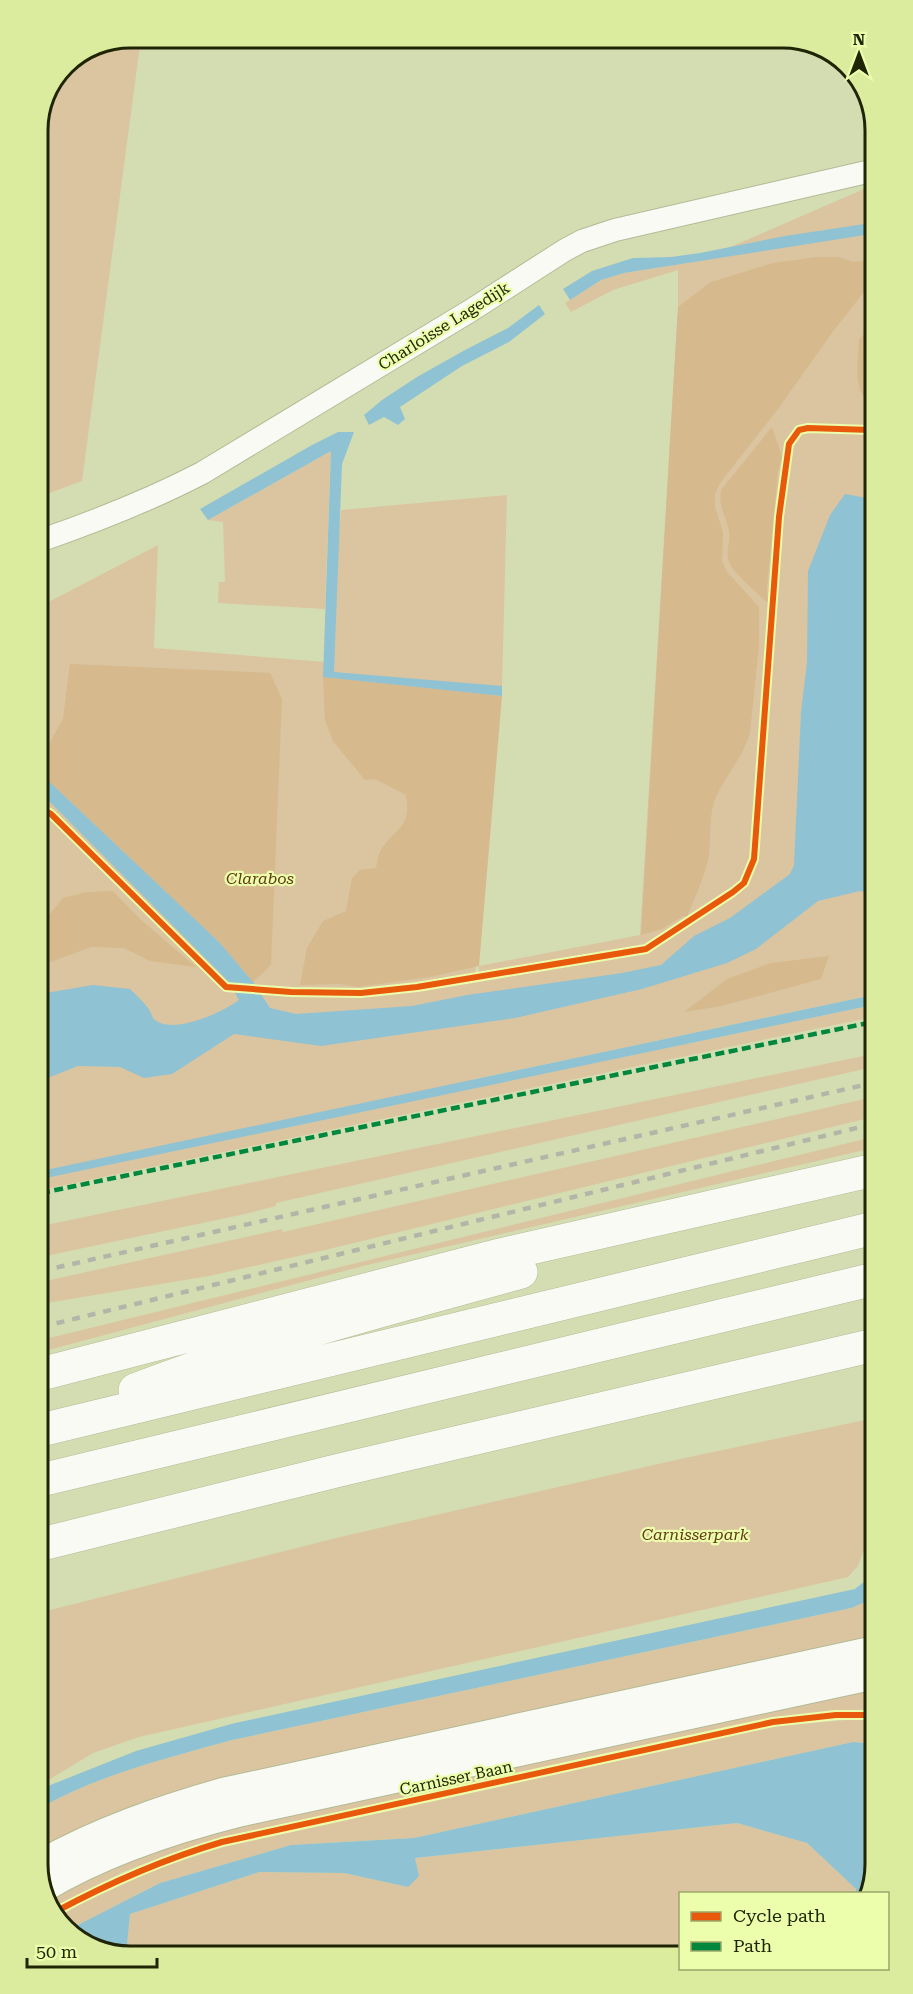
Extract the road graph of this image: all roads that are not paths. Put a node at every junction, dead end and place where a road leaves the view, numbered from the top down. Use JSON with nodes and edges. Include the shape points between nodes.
{"nodes":[{"id":1,"x":865,"y":172,"type":"edge"},
{"id":2,"x":48,"y":537,"type":"edge"},
{"id":3,"x":865,"y":1172,"type":"edge"},
{"id":4,"x":763,"y":1196,"type":"junction"},
{"id":5,"x":865,"y":1230,"type":"edge"},
{"id":6,"x":865,"y":1281,"type":"edge"},
{"id":7,"x":865,"y":1347,"type":"edge"},
{"id":8,"x":48,"y":1372,"type":"edge"},
{"id":9,"x":48,"y":1422,"type":"edge"},
{"id":10,"x":48,"y":1428,"type":"edge"},
{"id":11,"x":48,"y":1478,"type":"edge"},
{"id":12,"x":48,"y":1543,"type":"edge"},
{"id":13,"x":865,"y":1652,"type":"edge"},
{"id":14,"x":865,"y":1677,"type":"edge"},
{"id":15,"x":48,"y":1860,"type":"edge"},
{"id":16,"x":51,"y":1885,"type":"edge"}],
"edges":[{"from":1,"to":2,"type":"street","name":"Charloisse Lagedijk","via":[[582,241],[202,473]]},
{"from":3,"to":4,"type":"highway"},
{"from":4,"to":8,"type":"highway","via":[[500,1255]]},
{"from":4,"to":9,"type":"highway","via":[[534,1269],[311,1330],[194,1367]]},
{"from":5,"to":10,"type":"highway"},
{"from":6,"to":11,"type":"highway"},
{"from":7,"to":12,"type":"highway"},
{"from":13,"to":15,"type":"main road","via":[[223,1792],[168,1808],[86,1840]]},
{"from":14,"to":16,"type":"main road","name":"Carnisser Baan","via":[[232,1815],[173,1831]]}]}
